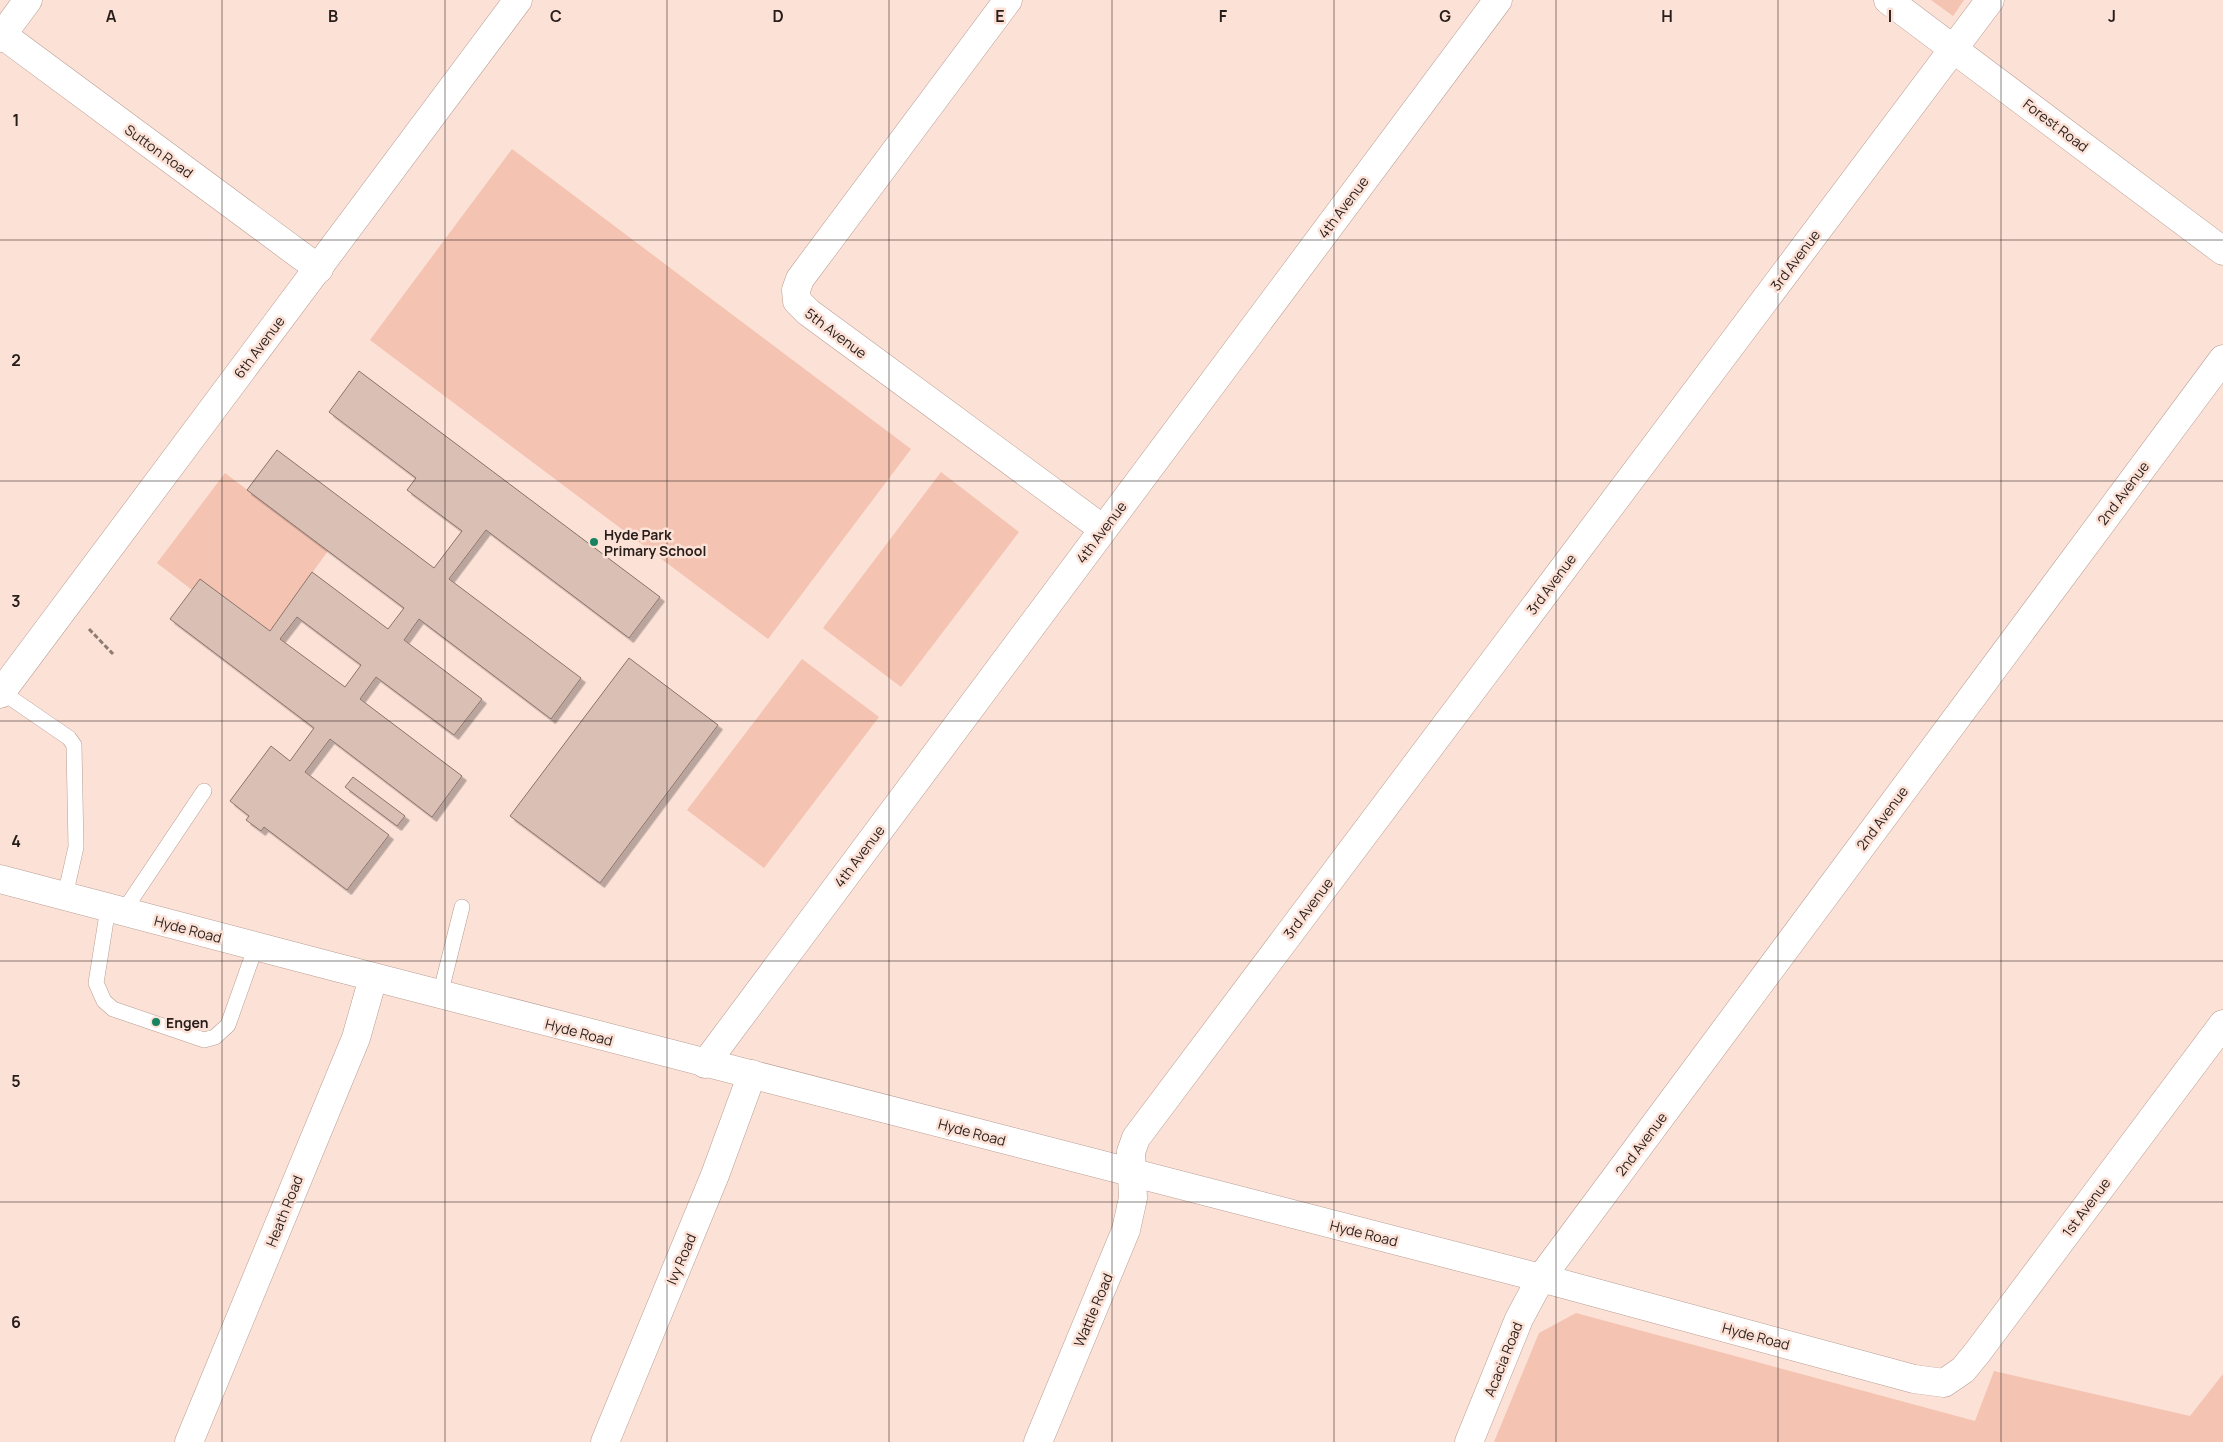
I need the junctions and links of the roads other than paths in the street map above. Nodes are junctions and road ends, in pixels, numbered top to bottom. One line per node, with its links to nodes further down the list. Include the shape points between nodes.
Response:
1 (28, 0): 7 (street)
2 (518, 0): 10 (street, 6th Avenue)
3 (1008, 0): 12 (street, 5th Avenue, via 800,279 797,301)
4 (1498, 0): 12 (street, 4th Avenue)
5 (1888, 0): 8 (street, Forest Road)
6 (1990, 0): 8 (street, 3rd Avenue)
7 (1, 35): 10 (street, Sutton Road)
8 (1953, 49): 9 (street, Forest Road); 25 (street, 3rd Avenue, via 1136,1138 1131,1152)
9 (2223, 251)
10 (319, 269): 13 (street, 6th Avenue)
11 (2223, 359): 26 (street, 2nd Avenue)
12 (1103, 530): 23 (street, 4th Avenue)
13 (1, 693): 16 (lane, via 74,745 76,847)
14 (204, 791): 18 (lane)
15 (0, 879): 16 (street, Hyde Road)
16 (65, 896): 18 (street, Hyde Road)
17 (462, 907): 21 (lane)
18 (116, 910): 19 (street, Hyde Road); 19 (lane, via 96,983 104,1001 113,1009 204,1040 215,1037 228,1025)
19 (256, 946): 20 (street, Hyde Road)
20 (373, 978): 21 (street, Hyde Road); 28 (street, Heath Road, via 356,1038)
21 (440, 995): 23 (street, Hyde Road)
22 (2223, 1024): 27 (street, 1st Avenue, via 1977,1353 1963,1370)
23 (705, 1064): 24 (street, Hyde Road)
24 (752, 1074): 25 (street, Hyde Road); 29 (street, Ivy Road, via 715,1175)
25 (1131, 1175): 26 (street, Hyde Road); 30 (street, Wattle Road, via 1132,1203 1126,1230)
26 (1541, 1278): 27 (street, Hyde Road, via 1914,1379); 31 (street, Acacia Road, via 1519,1319)
27 (1944, 1383)
28 (189, 1442)
29 (605, 1442)
30 (1038, 1442)
31 (1470, 1442)

